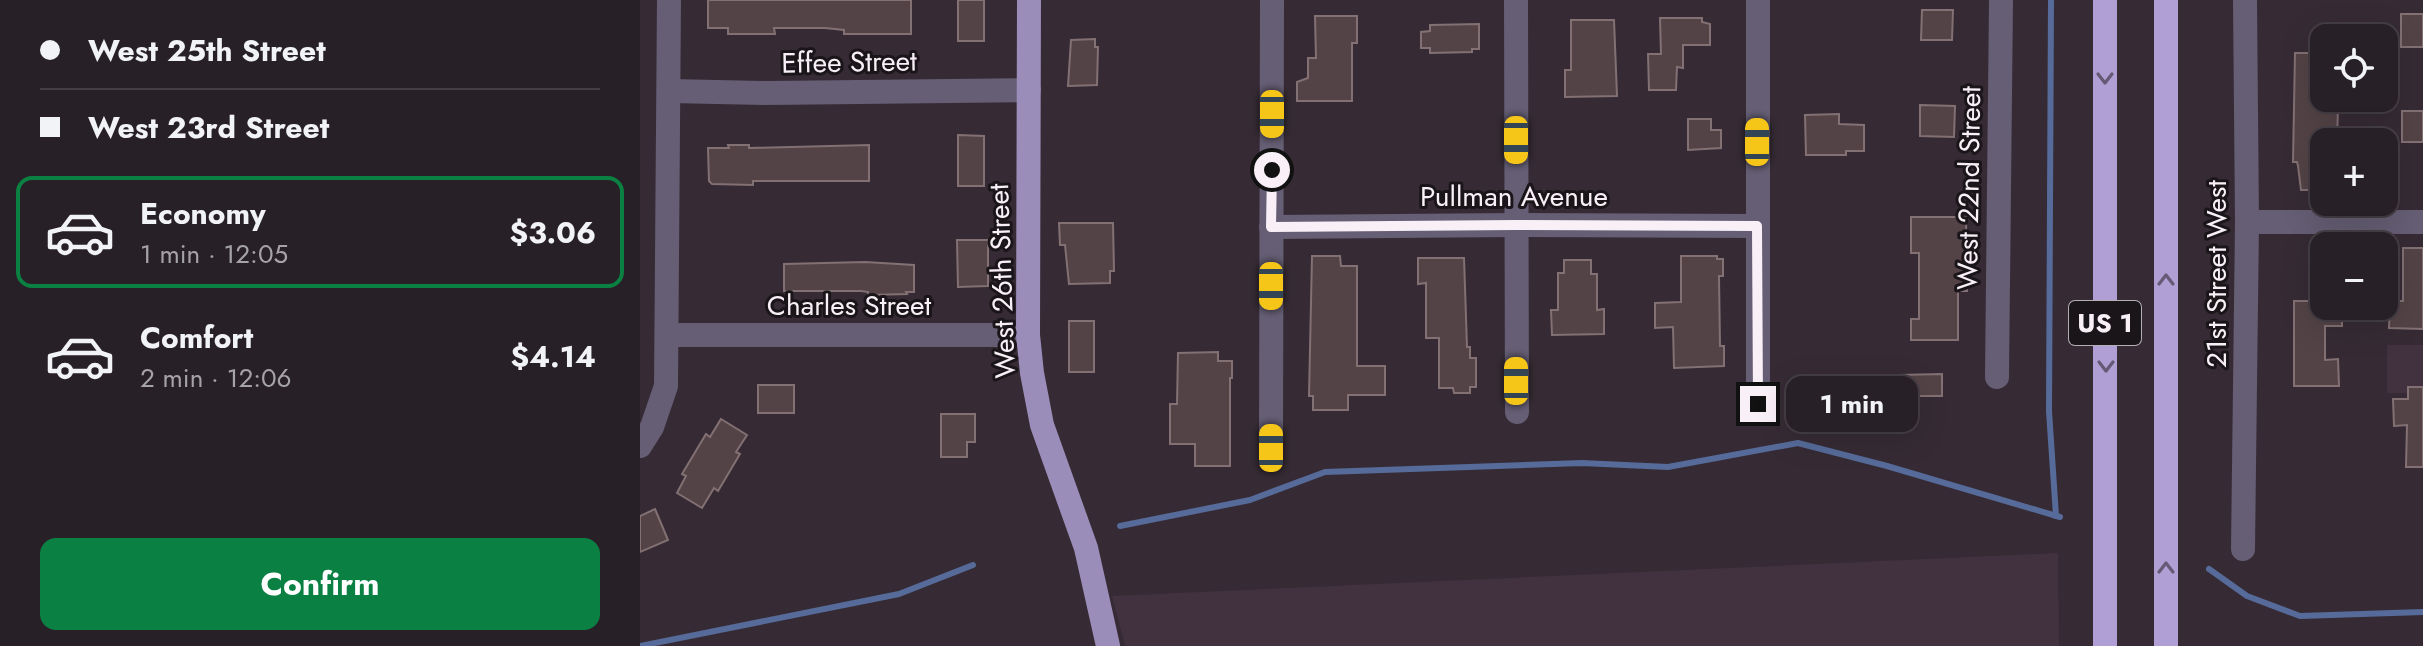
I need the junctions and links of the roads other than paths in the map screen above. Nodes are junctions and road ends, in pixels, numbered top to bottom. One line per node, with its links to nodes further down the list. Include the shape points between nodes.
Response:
1 (669, 0): 11 (street)
2 (1029, 0): 10 (main road, West 26th Street)
3 (1272, 0): 16 (street)
4 (1516, 0): 14 (street)
5 (1758, 0): 15 (street)
6 (2001, 0): 19 (street, West 22nd Street)
7 (2105, 0): 26 (highway, US 1, one-way to 26)
8 (2166, 0): 27 (highway, US 1, one-way to 8)
9 (2245, 0): 12 (street, 21st Street West)
10 (1029, 90): 11 (street, Effee Street); 18 (main road, West 26th Street)
11 (669, 91): 17 (street)
12 (2247, 222): 13 (street); 24 (street, 21st Street West)
13 (2423, 222)
14 (1516, 225): 15 (street, Pullman Avenue); 16 (street, Pullman Avenue); 21 (street)
15 (1757, 226): 20 (street)
16 (1271, 227): 23 (street)
17 (669, 335): 18 (street, Charles Street); 22 (street, via 666,386)
18 (1028, 335): 25 (main road, West 26th Street, via 1042,425 1086,548)
19 (1997, 377)
20 (1758, 404)
21 (1517, 412)
22 (640, 446)
23 (1271, 448)
24 (2243, 549)
25 (1108, 646)
26 (2105, 646)
27 (2166, 646)

